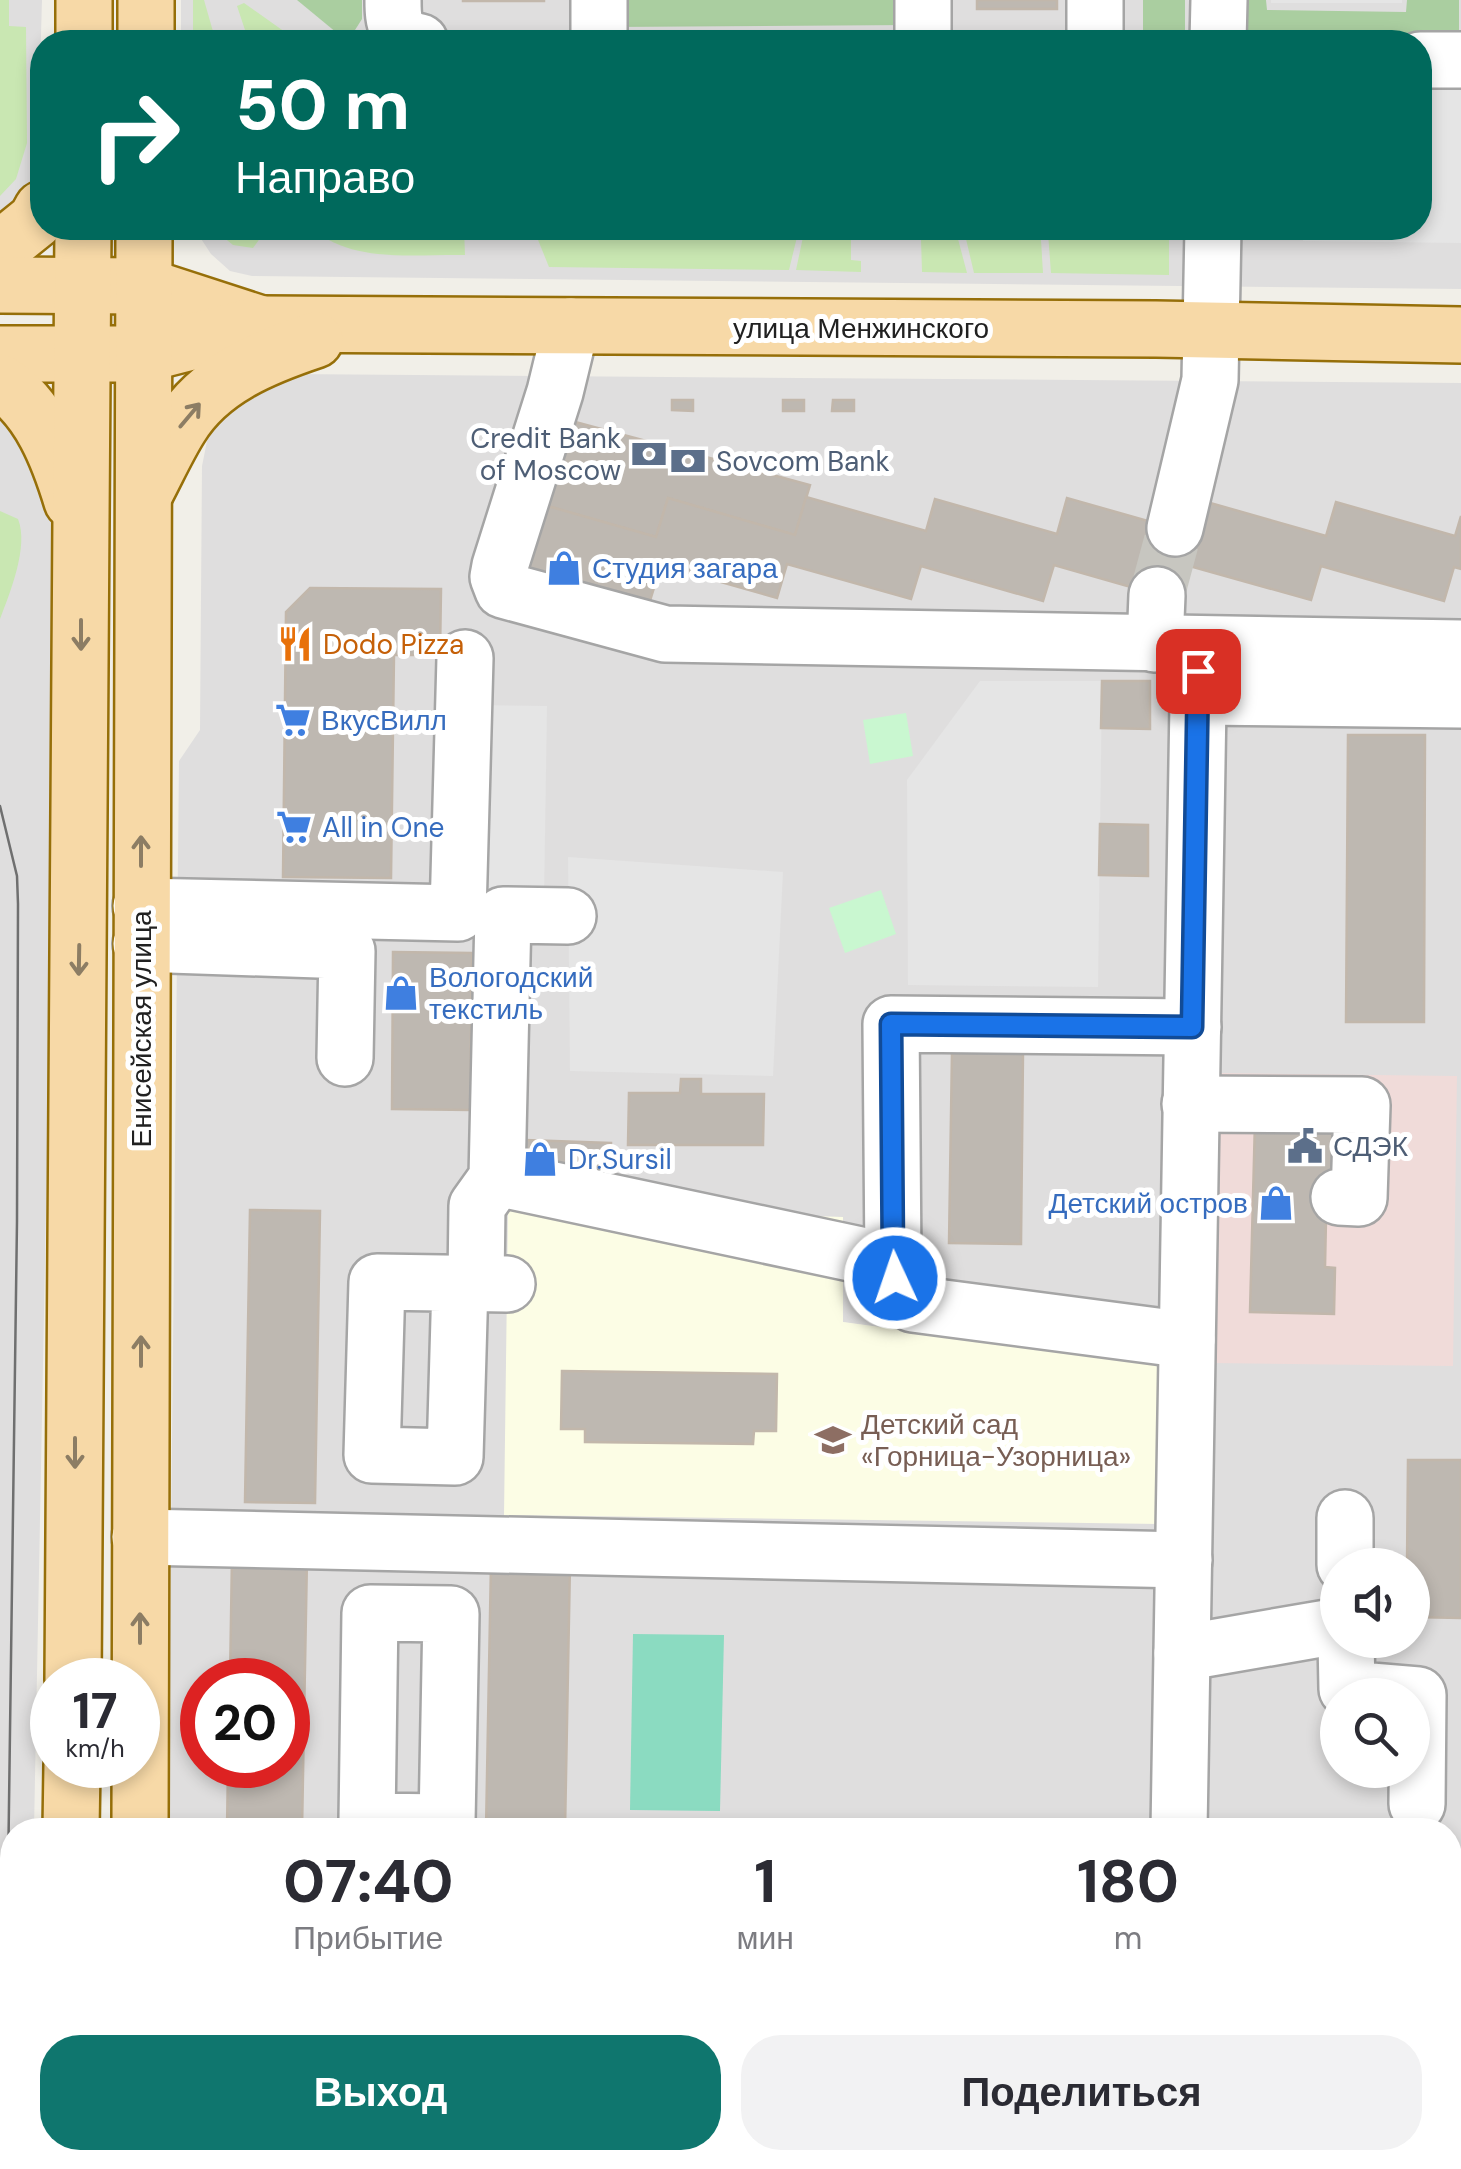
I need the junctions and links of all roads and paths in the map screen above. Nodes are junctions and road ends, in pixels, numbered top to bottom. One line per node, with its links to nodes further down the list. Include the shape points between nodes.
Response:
1 (84, 0): 8 (main road)
2 (146, 0): 9 (main road)
3 (393, 0): 10 (street)
4 (599, 0): 11 (street)
5 (923, 0): 12 (street)
6 (1095, 0): 13 (street)
7 (1219, 0): 14 (street)
8 (84, 30)
9 (146, 30)
10 (399, 30)
11 (599, 30)
12 (923, 30)
13 (1094, 30)
14 (1218, 30)
15 (1432, 60): 16 (street)
16 (1461, 60)
17 (30, 225): 21 (main road)
18 (83, 240): 23 (main road)
19 (144, 240): 24 (main road, Енисейская улица)
20 (1213, 240): 28 (street)
21 (0, 249)
22 (0, 285): 23 (main road, улица Менжинского)
23 (82, 286): 24 (main road, улица Менжинского); 31 (main road)
24 (144, 286): 25 (main road, улица Менжинского); 32 (main road, Енисейская улица)
25 (261, 324): 26 (main road, улица Менжинского); 32 (main road, улица Менжинского)
26 (370, 324): 27 (main road, улица Менжинского); 34 (main road, one-way to 26, via 181,424 214,388 279,352)
27 (570, 326): 28 (main road, улица Менжинского); 37 (street, via 500,566 504,590 665,634)
28 (1211, 330): 29 (main road, улица Менжинского); 35 (street, via 1210,380)
29 (1461, 335)
30 (0, 354): 31 (main road, улица Менжинского)
31 (82, 354): 32 (main road, улица Менжинского); 36 (main road)
32 (144, 354): 34 (main road, Енисейская улица)
33 (0, 382): 36 (main road, via 40,425 61,465)
34 (142, 499): 43 (main road, Енисейская улица, one-way to 34)
35 (1175, 528)
36 (82, 537): 59 (main road, one-way to 59)
37 (1177, 645): 38 (street); 40 (street); 44 (street)
38 (1461, 648)
39 (464, 658): 41 (street)
40 (1461, 700)
41 (481, 914): 42 (street); 43 (street); 47 (street)
42 (568, 916)
43 (141, 925): 45 (street, via 346,951); 53 (main road, Енисейская улица, one-way to 43)
44 (1192, 1027): 46 (street); 49 (street, via 1072,1006 891,1024)
45 (345, 1058)
46 (1190, 1104): 48 (street, via 1362,1105 1360,1198); 51 (street)
47 (497, 1178): 49 (street); 50 (street, via 477,1206)
48 (1339, 1196)
49 (893, 1262): 51 (street, via 902,1293 913,1304)
50 (481, 1284): 52 (street, via 455,1458); 52 (street, via 377,1282 372,1455)
51 (1186, 1340): 55 (street)
52 (412, 1456): 54 (street)
53 (140, 1537): 54 (street); 64 (main road, Енисейская улица, one-way to 53)
54 (410, 1543): 55 (street); 56 (street)
55 (1184, 1560): 58 (street)
56 (409, 1614): 65 (street, via 370,1613); 66 (street, via 451,1614)
57 (1320, 1629): 58 (street)
58 (1182, 1653): 67 (street)
59 (73, 1658)
60 (1346, 1658): 62 (street, via 1346,1689 1418,1695)
61 (72, 1788): 63 (main road)
62 (1417, 1804)
63 (71, 1818)
64 (140, 1818)
65 (367, 1818)
66 (448, 1818)
67 (1180, 1818)

